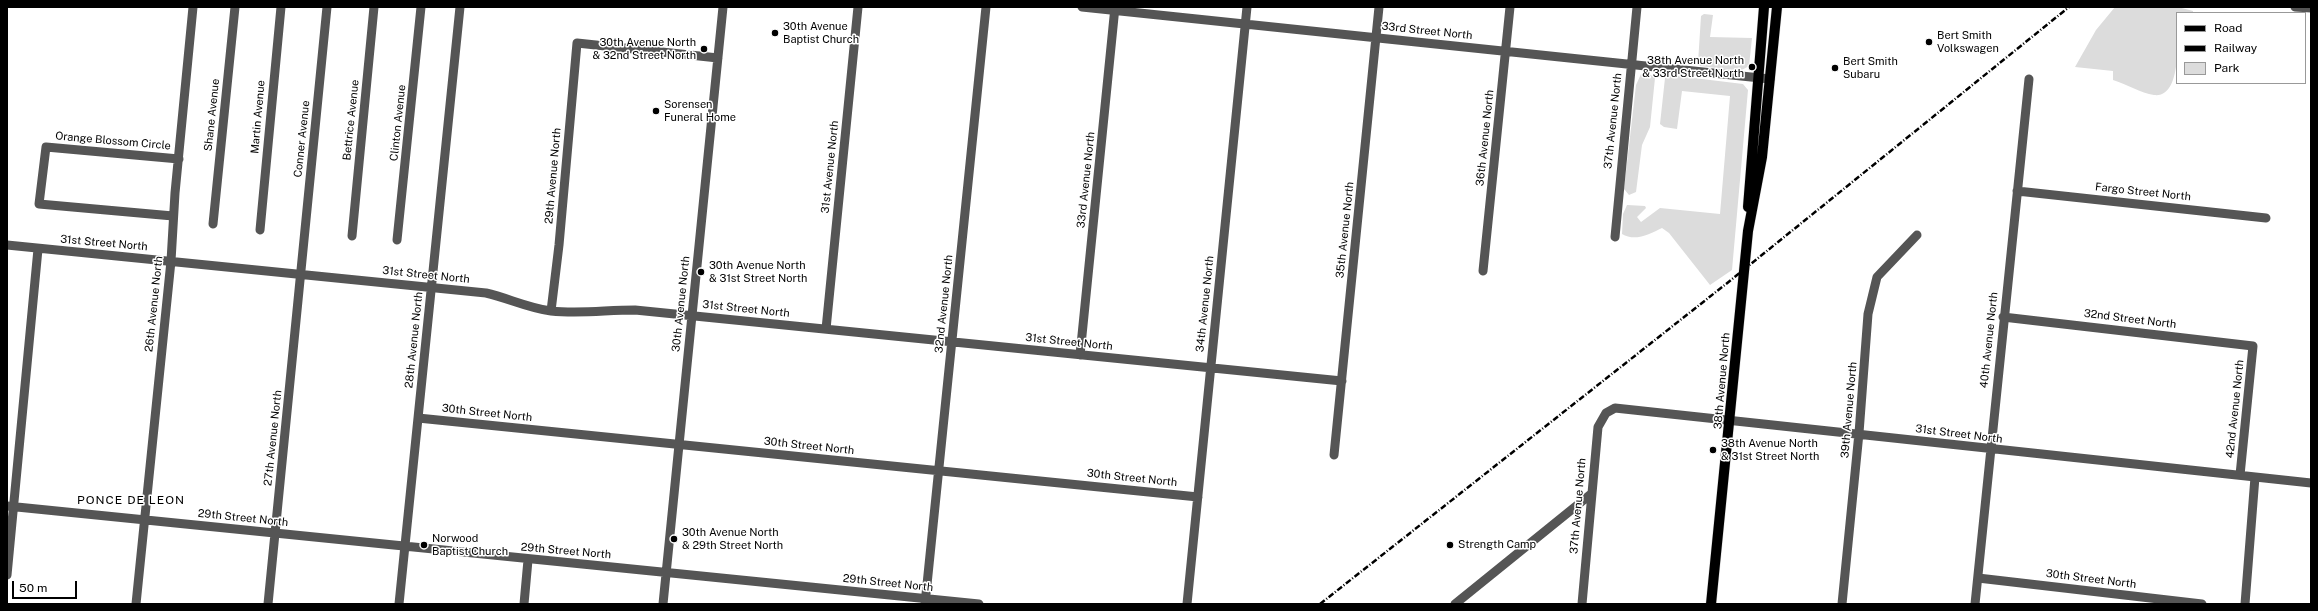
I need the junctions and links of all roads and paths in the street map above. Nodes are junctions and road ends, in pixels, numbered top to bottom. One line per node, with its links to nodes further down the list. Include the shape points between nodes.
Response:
1 (193, 7): 29 (street, 26th Avenue North)
2 (235, 7): 33 (street, Shane Avenue)
3 (281, 7): 34 (street, Martin Avenue)
4 (328, 7): 44 (street, Conner Avenue)
5 (374, 7): 37 (street, Bettrice Avenue)
6 (421, 7): 39 (street, Clinton Avenue)
7 (460, 7): 45 (street, 28th Avenue North)
8 (723, 7): 24 (street, 30th Avenue North)
9 (858, 7): 49 (street, 31st Avenue North)
10 (986, 7): 50 (street, 32nd Avenue North)
11 (1082, 7): 20 (street, 33rd Street North)
12 (1247, 7): 21 (street, 34th Avenue North)
13 (1379, 7): 22 (street, 35th Avenue North)
14 (1510, 7): 23 (street, 36th Avenue North)
15 (1638, 7): 25 (street, 37th Avenue North)
16 (1764, 7): 26 (main road, 38th Avenue North)
17 (1777, 7): 27 (main road, 38th Avenue North)
18 (2295, 7): 19 (street)
19 (2311, 8)
20 (1115, 9): 21 (street, 33rd Street North); 52 (street, 33rd Avenue North)
21 (1246, 24): 22 (street, 33rd Street North); 53 (street, 34th Avenue North)
22 (1376, 38): 23 (street, 33rd Street North); 54 (street, 35th Avenue North)
23 (1505, 52): 25 (street, 33rd Street North); 43 (street, 36th Avenue North)
24 (718, 58): 46 (street, 29th Avenue North, via 577,43); 47 (street, 30th Avenue North)
25 (1631, 65): 26 (street, 33rd Street North); 38 (street, 37th Avenue North)
26 (1757, 78): 27 (street, 33rd Street North); 35 (main road, 38th Avenue North, via 1747,198)
27 (1770, 79): 35 (main road, 38th Avenue North, via 1762,157)
28 (2029, 79): 30 (street, 40th Avenue North)
29 (179, 159): 31 (street, 26th Avenue North); 31 (street, Orange Blossom Circle, via 46,146 39,204)
30 (2017, 191): 32 (street, Fargo Street North); 48 (street, 40th Avenue North)
31 (174, 216): 42 (street, 26th Avenue North)
32 (2266, 218)
33 (213, 224)
34 (260, 230)
35 (1748, 231): 57 (main road, 38th Avenue North)
36 (1917, 235): 58 (street, 39th Avenue North, via 1877,277 1868,314)
37 (352, 236)
38 (1615, 238)
39 (397, 240)
40 (7, 245): 41 (street, 31st Street North)
41 (38, 249): 42 (street, 31st Street North); 68 (street)
42 (171, 261): 44 (street, 31st Street North); 69 (street, 26th Avenue North)
43 (1483, 271)
44 (301, 274): 45 (street, 31st Street North); 70 (street, 27th Avenue North)
45 (431, 288): 46 (street, 31st Street North, via 486,293 528,307); 56 (street, 28th Avenue North)
46 (551, 311): 47 (street, 31st Street North, via 586,314 635,310)
47 (692, 316): 49 (street, 31st Street North); 59 (street, 30th Avenue North)
48 (2003, 317): 51 (street, 32nd Street North); 60 (street, 40th Avenue North)
49 (826, 329): 50 (street, 31st Street North)
50 (952, 341): 52 (street, 31st Street North); 62 (street, 32nd Avenue North)
51 (2254, 346): 63 (street, 42nd Avenue North)
52 (1080, 355): 53 (street, 31st Street North)
53 (1211, 367): 54 (street, 31st Street North); 67 (street, 34th Avenue North)
54 (1342, 381): 61 (street, 35th Avenue North)
55 (1606, 414): 57 (street, 31st Street North, via 1615,408 1625,408); 66 (street, 37th Avenue North, via 1598,427)
56 (418, 418): 59 (street, 30th Street North); 71 (street, 28th Avenue North)
57 (1730, 421): 58 (street, 31st Street North); 86 (main road, 38th Avenue North)
58 (1859, 433): 60 (street, 31st Street North); 87 (street, 39th Avenue North)
59 (679, 445): 62 (street, 30th Street North); 73 (street, 30th Avenue North)
60 (1991, 450): 63 (street, 31st Street North); 75 (street, 40th Avenue North)
61 (1334, 455)
62 (939, 470): 67 (street, 30th Street North); 76 (street, 32nd Avenue North)
63 (2240, 475): 64 (street, 31st Street North)
64 (2255, 477): 65 (street, 31st Street North); 90 (street)
65 (2311, 483)
66 (1591, 494): 84 (street); 85 (street, 37th Avenue North)
67 (1198, 496): 83 (street, 34th Avenue North)
68 (10, 507): 69 (street, 29th Street North); 74 (street)
69 (145, 521): 70 (street, 29th Street North); 77 (street, 26th Avenue North)
70 (276, 533): 71 (street, 29th Street North); 78 (street, 27th Avenue North)
71 (405, 547): 72 (street, 29th Street North); 79 (street, 28th Avenue North)
72 (528, 560): 73 (street, 29th Street North); 80 (street)
73 (667, 573): 76 (street, 29th Street North); 81 (street, 30th Avenue North)
74 (7, 575)
75 (1978, 578): 88 (street, 40th Avenue North); 89 (street, 30th Street North)
76 (926, 601): 82 (street, 29th Street North)
77 (136, 604)
78 (268, 604)
79 (399, 604)
80 (524, 604)
81 (664, 604)
82 (979, 604)
83 (1187, 604)
84 (1455, 604)
85 (1582, 604)
86 (1711, 604)
87 (1842, 604)
88 (1975, 604)
89 (2202, 604)
90 (2245, 604)

